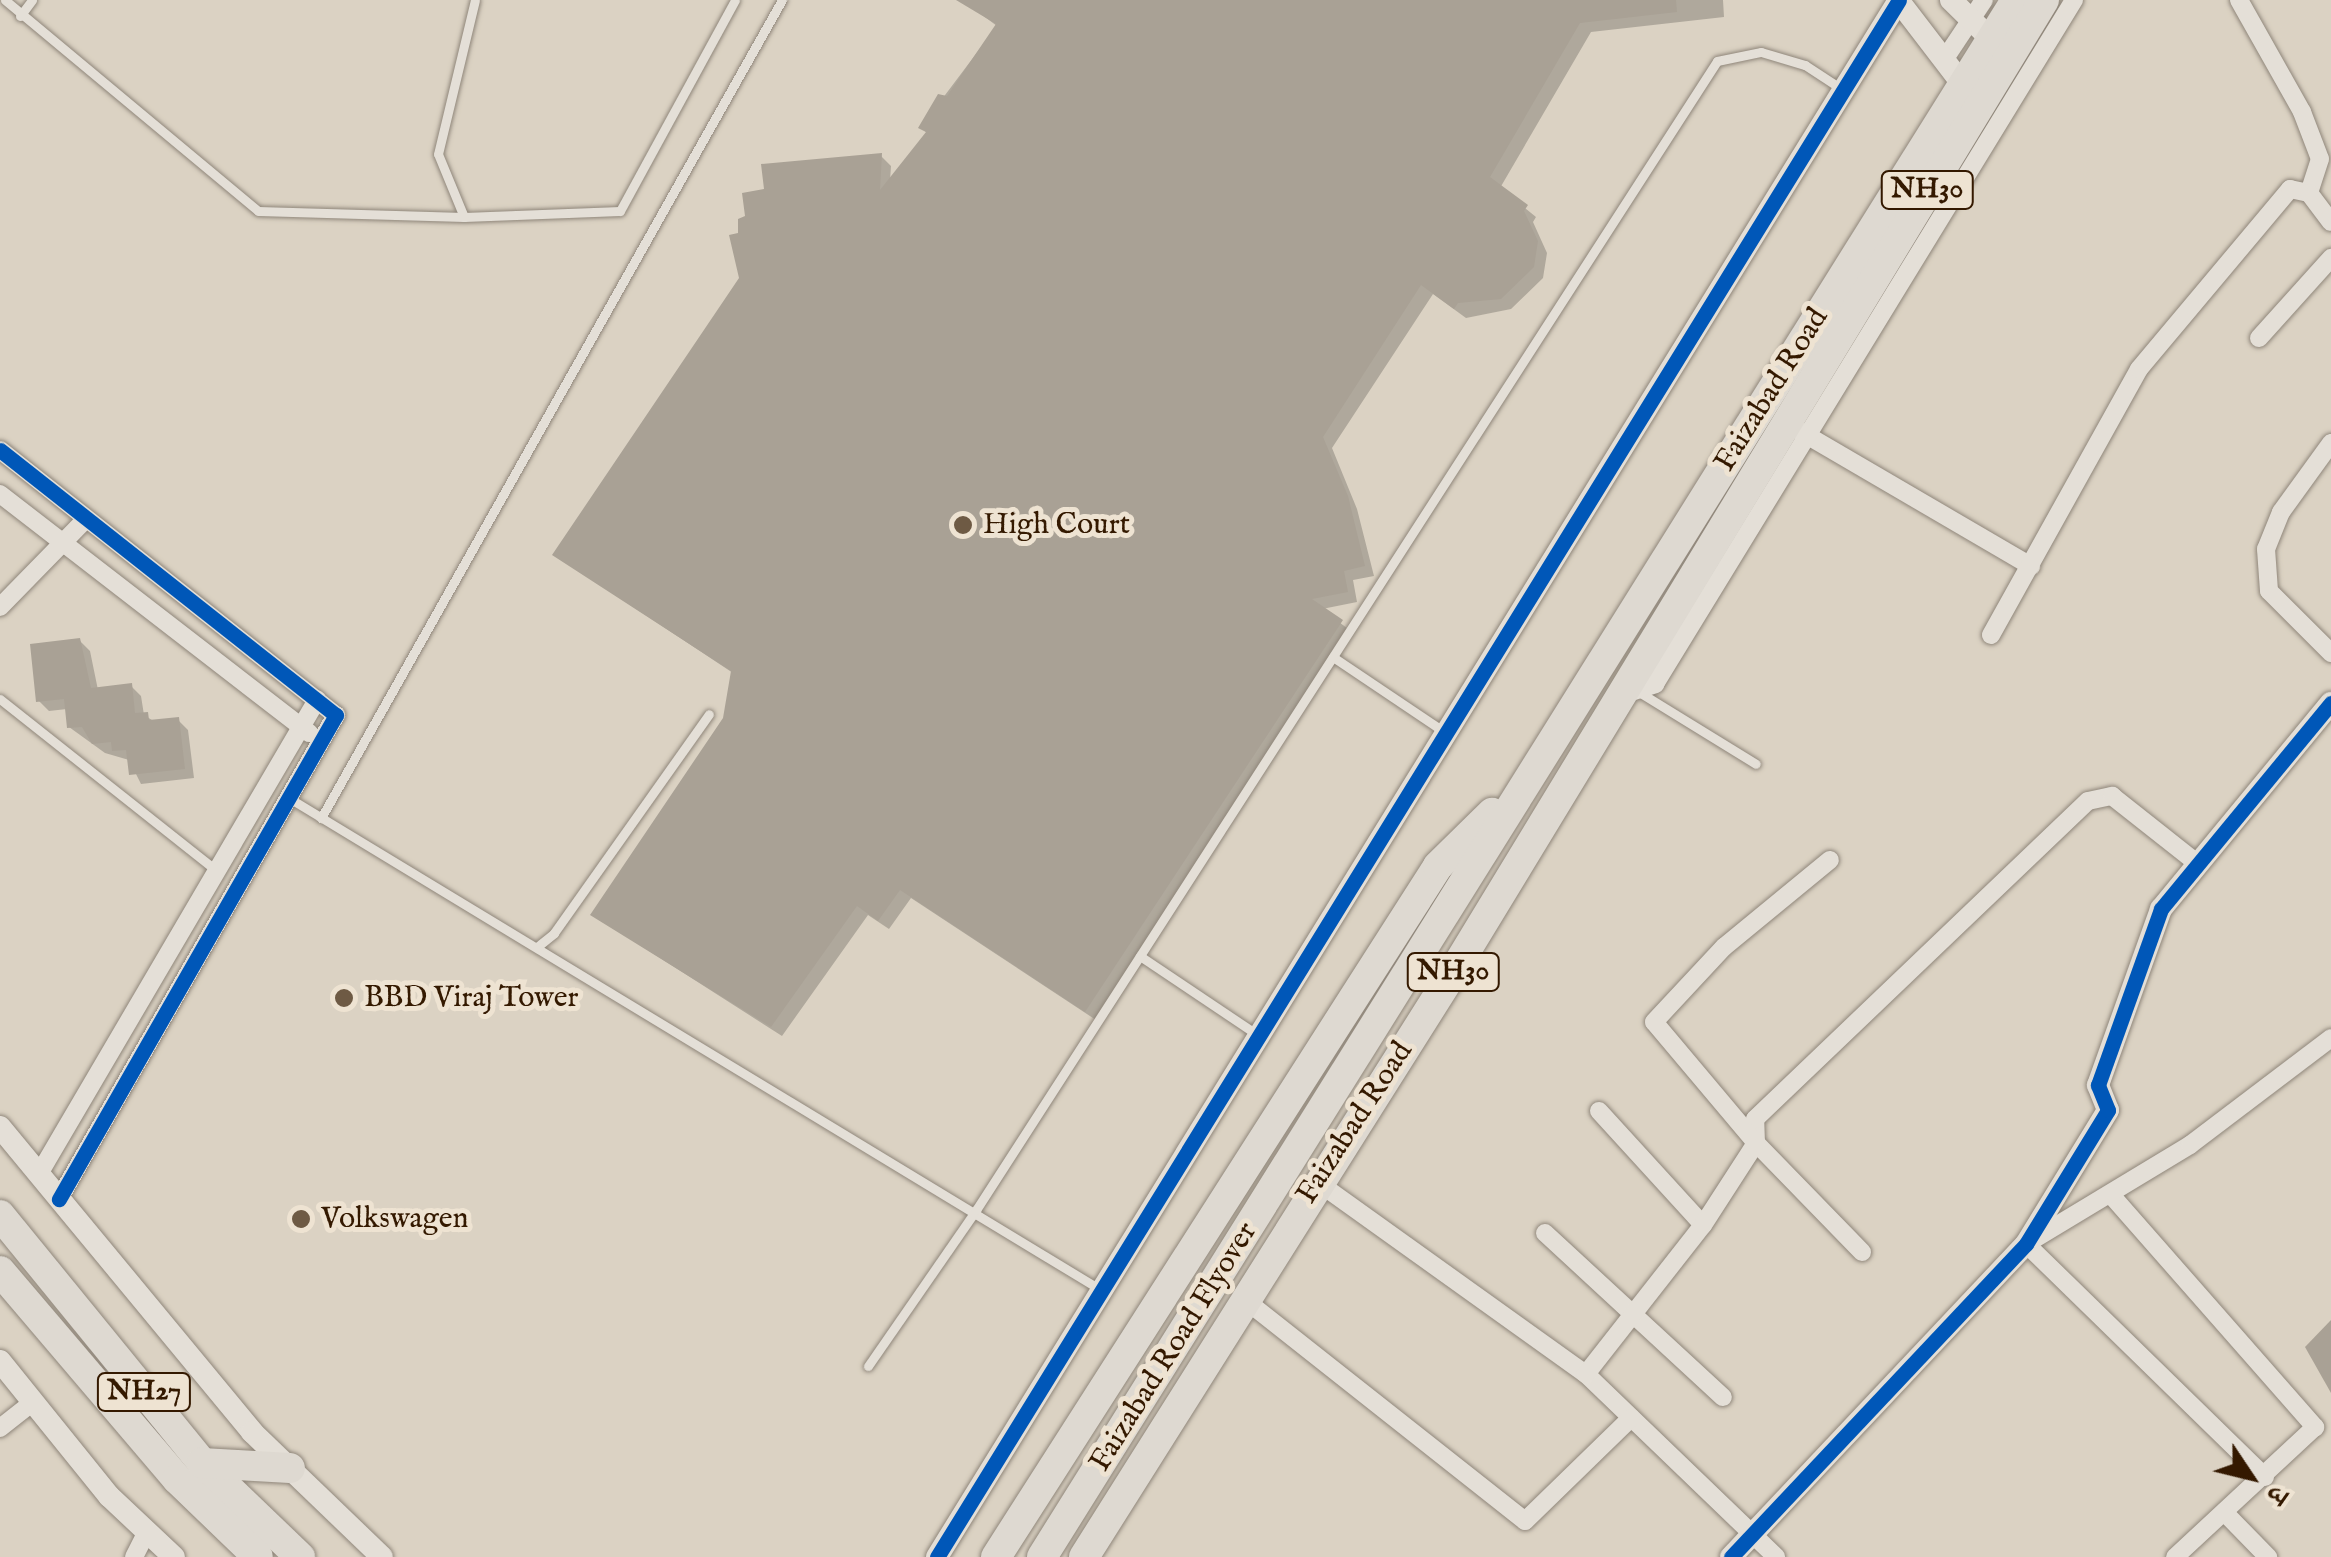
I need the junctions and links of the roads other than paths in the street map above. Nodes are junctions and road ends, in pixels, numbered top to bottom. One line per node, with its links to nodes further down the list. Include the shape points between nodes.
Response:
1 (5, 0): 12 (lane)
2 (32, 0): 12 (lane)
3 (475, 0): 20 (lane, via 438,154)
4 (735, 0): 20 (lane, via 620,210)
5 (782, 0): 46 (lane)
6 (1899, 0): 14 (street); 16 (street)
7 (1951, 0): 13 (street)
8 (2016, 0): 13 (highway, Faizabad Road / NH30)
9 (2044, 0): 24 (highway, Faizabad Road / NH30, via 1810,380)
10 (2074, 0): 24 (street)
11 (2239, 0): 17 (street)
12 (20, 16): 20 (lane, via 258,211)
13 (1983, 20): 14 (street); 15 (highway, Faizabad Road / NH30)
14 (1944, 60): 15 (street)
15 (1964, 86): 44 (highway, Faizabad Road / NH30)
16 (1840, 88): 34 (lane, via 1805,65 1761,52 1717,61); 41 (street)
17 (2310, 131): 18 (street); 19 (street, via 2320,159)
18 (2331, 138)
19 (2309, 193): 21 (street); 30 (street, via 2290,189 2139,369)
20 (464, 217)
21 (2331, 222)
22 (2331, 258): 23 (street)
23 (2260, 338)
24 (1797, 429): 30 (street); 35 (highway, Faizabad Road / NH30)
25 (2331, 443): 33 (street, via 2281,512 2266,549 2268,591)
26 (0, 450): 28 (street)
27 (0, 494): 29 (street)
28 (85, 520): 29 (street); 37 (street)
29 (65, 544): 31 (street); 40 (street)
30 (2031, 566): 32 (street)
31 (0, 607)
32 (1991, 635)
33 (2331, 653)
34 (1333, 657): 41 (lane); 51 (lane)
35 (1626, 694): 43 (lane); 58 (highway, Faizabad Road / NH30)
36 (0, 699): 49 (lane)
37 (317, 700): 40 (street); 42 (street, via 336,715)
38 (2328, 710): 48 (street)
39 (708, 714): 50 (lane)
40 (301, 727): 42 (street); 49 (street)
41 (1443, 731): 52 (street)
42 (321, 742): 45 (street)
43 (1756, 764)
44 (1527, 780): 90 (highway, NH30, via 1438,866); 91 (highway, Faizabad Road Flyover)
45 (285, 796): 46 (lane); 60 (street)
46 (321, 818): 50 (lane)
47 (1830, 860): 56 (street, via 1724,947 1654,1022)
48 (2198, 864): 56 (street, via 2112,796 2088,801 1755,1119); 65 (street, via 2161,909 2098,1085 2108,1110)
49 (216, 871): 57 (street)
50 (537, 947): 61 (lane)
51 (1140, 956): 52 (lane); 61 (lane)
52 (1256, 1034): 68 (street)
53 (2331, 1038): 59 (street)
54 (1599, 1110): 63 (street)
55 (0, 1127): 57 (street)
56 (1756, 1143): 63 (street); 66 (street)
57 (39, 1174): 60 (street)
58 (1316, 1181): 69 (highway, Faizabad Road / NH30); 73 (street)
59 (2112, 1196): 65 (street); 80 (street, via 2315,1427)
60 (59, 1199): 79 (street, via 252,1432)
61 (976, 1210): 68 (lane); 72 (lane)
62 (0, 1215): 78 (highway, NH27)
63 (1703, 1226): 70 (street)
64 (1545, 1232): 70 (street)
65 (2026, 1244): 80 (street); 83 (street)
66 (1862, 1252)
67 (0, 1271): 86 (highway, NH27, via 177,1479)
68 (1104, 1292): 89 (street)
69 (1244, 1299): 76 (street, via 1525,1521); 92 (highway, Faizabad Road / NH30)
70 (1632, 1312): 73 (street); 74 (street)
71 (0, 1361): 75 (street)
72 (868, 1366)
73 (1586, 1374): 76 (street)
74 (1723, 1397)
75 (33, 1402): 77 (street); 82 (street, via 108,1496)
76 (1632, 1418): 83 (street)
77 (0, 1428)
78 (202, 1463): 79 (highway); 87 (highway, NH27)
79 (290, 1468): 88 (street)
80 (2266, 1478): 81 (street)
81 (2224, 1513): 95 (street); 96 (street)
82 (147, 1532): 84 (street); 85 (street)
83 (1755, 1537): 93 (street); 94 (street)
84 (134, 1557)
85 (174, 1557)
86 (258, 1557)
87 (300, 1557)
88 (382, 1557)
89 (937, 1557)
90 (996, 1557)
91 (1042, 1557)
92 (1084, 1557)
93 (1731, 1557)
94 (1776, 1557)
95 (2176, 1557)
96 (2268, 1557)

